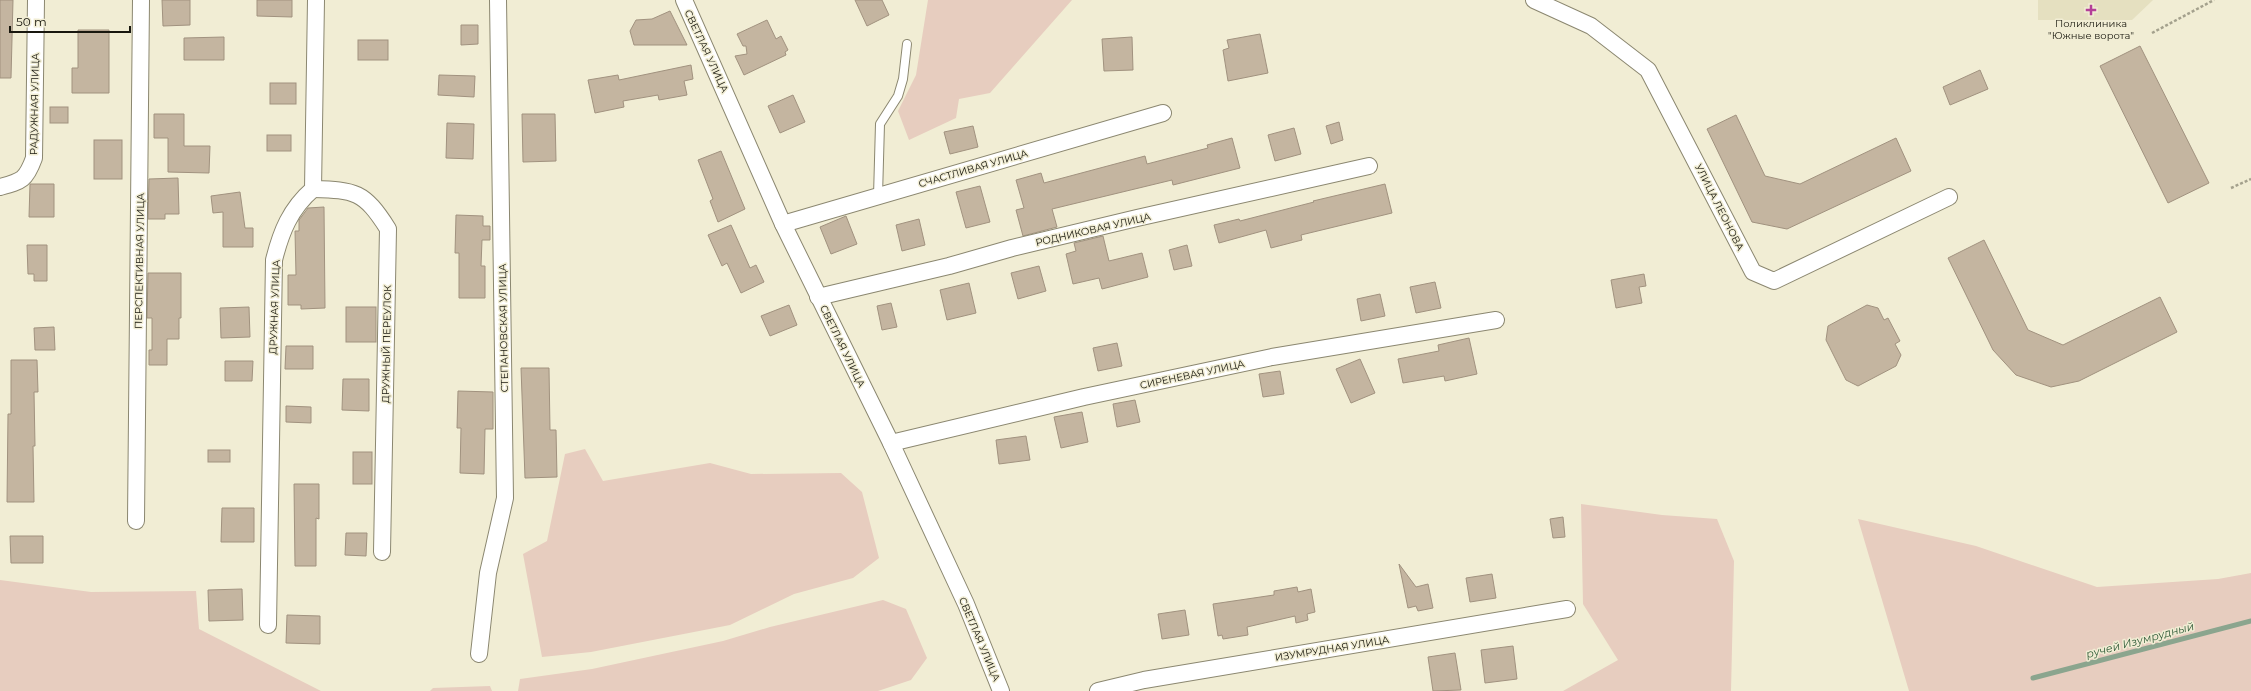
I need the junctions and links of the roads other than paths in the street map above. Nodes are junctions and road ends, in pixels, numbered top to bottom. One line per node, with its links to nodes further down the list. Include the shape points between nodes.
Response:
1 (36, 0): 10 (street, РАДУЖНАЯ УЛИЦА, via 34,158 30,171 22,181)
2 (141, 0): 18 (street, ПЕРСПЕКТИВНАЯ УЛИЦА)
3 (316, 0): 11 (street)
4 (498, 0): 22 (street, СТЕПАНОВСКАЯ УЛИЦА, via 506,498 488,573)
5 (684, 0): 14 (street, СВЕТЛАЯ УЛИЦА)
6 (1534, 0): 13 (street, УЛИЦА ЛЕОНОВА, via 1591,26 1648,70 1753,272 1774,281)
7 (907, 44): 12 (lane, via 903,79 898,96 880,124)
8 (1163, 113): 12 (street, СЧАСТЛИВАЯ УЛИЦА)
9 (1369, 166): 15 (street, РОДНИКОВАЯ УЛИЦА, via 1012,248 949,266)
10 (0, 187)
11 (313, 189): 19 (street, ДРУЖНЫЙ ПЕРЕУЛОК, via 345,190 361,197 374,207 388,229); 21 (street, ДРУЖНАЯ УЛИЦА, via 301,199 290,214 280,235 274,260)
12 (878, 196): 14 (street, СЧАСТЛИВАЯ УЛИЦА)
13 (1949, 197)
14 (783, 224): 15 (street, СВЕТЛАЯ УЛИЦА)
15 (818, 297): 17 (street, СВЕТЛАЯ УЛИЦА)
16 (1496, 320): 17 (street, СИРЕНЕВАЯ УЛИЦА, via 1272,356)
17 (891, 443): 23 (street, СВЕТЛАЯ УЛИЦА, via 966,604)
18 (136, 521)
19 (382, 552)
20 (1566, 609): 24 (street, ИЗУМРУДНАЯ УЛИЦА, via 1144,680)
21 (268, 625)
22 (479, 654)
23 (1001, 691)
24 (1098, 691)

